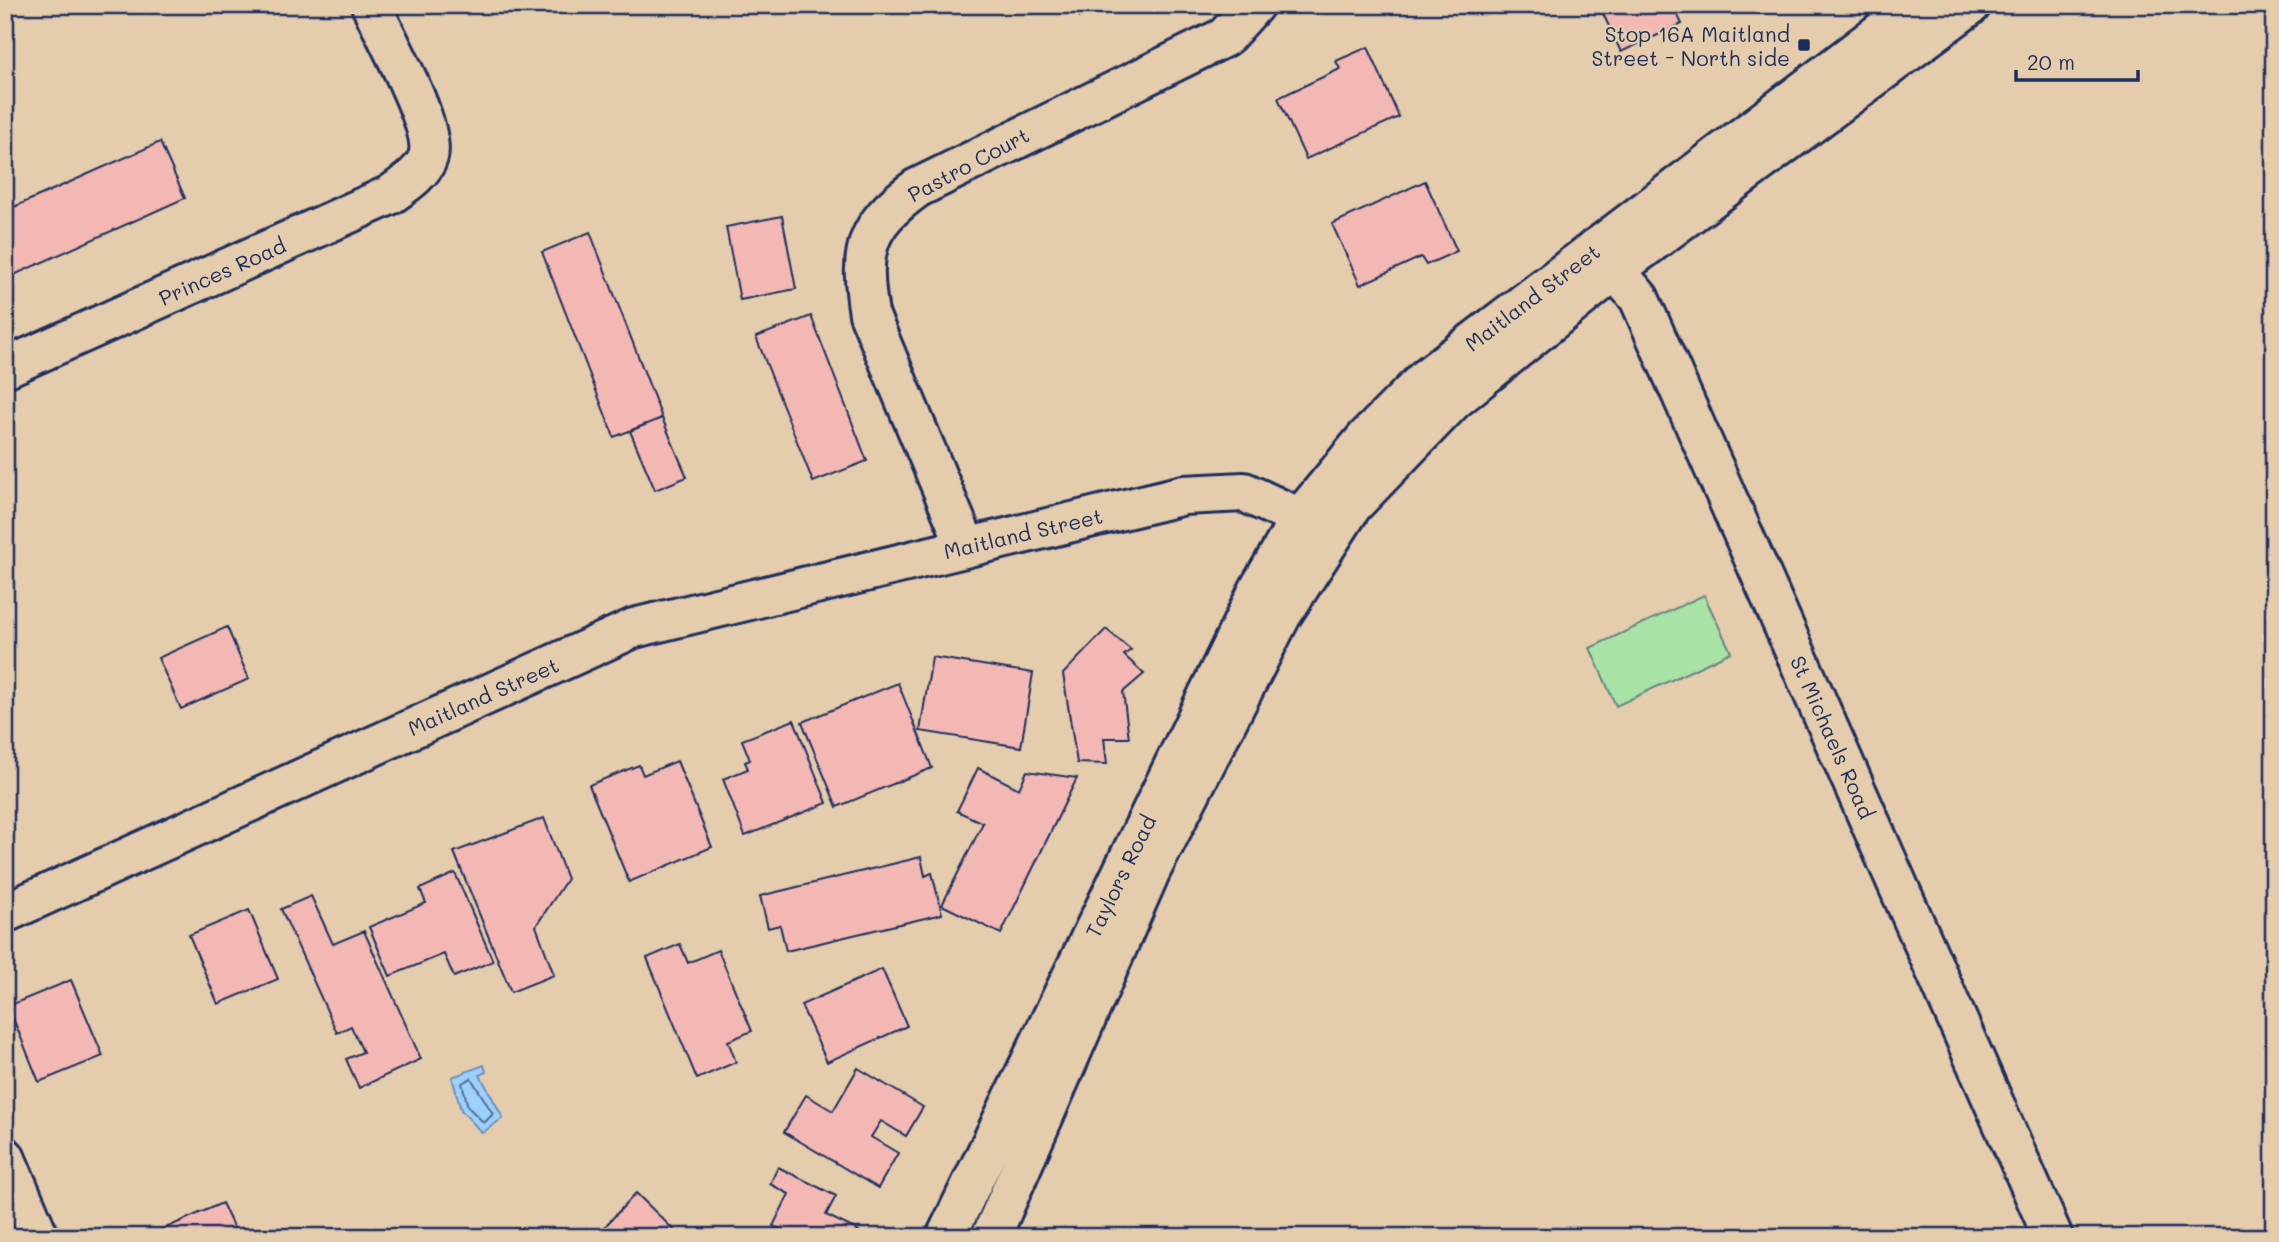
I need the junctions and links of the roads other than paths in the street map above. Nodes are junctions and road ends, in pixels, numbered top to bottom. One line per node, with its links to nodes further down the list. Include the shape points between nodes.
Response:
1 (371, 5): 6 (street, Princes Road, via 429,132 428,159 413,178 390,195)
2 (1254, 5): 8 (street, Pastro Court, via 1225,37 917,188 887,210 868,242 863,278 869,314)
3 (1916, 5): 5 (street, Maitland Street)
4 (1971, 5): 5 (street, Maitland Street)
5 (1605, 259): 7 (street, Maitland Street, via 1427,377 1366,438); 9 (street, Maitland Street, via 1453,401 1352,506); 15 (street, St Michaels Road, via 1639,298)
6 (5, 368)
7 (1300, 518): 8 (street, Maitland Street, via 1244,492 1184,495); 13 (street, Taylors Road, via 1259,589)
8 (966, 546): 10 (street, Maitland Street, via 634,628)
9 (1281, 616): 14 (street, Taylors Road, via 1151,870)
10 (5, 913)
11 (5, 1157): 12 (street)
12 (39, 1237)
13 (946, 1237)
14 (991, 1237)
15 (2053, 1237)

